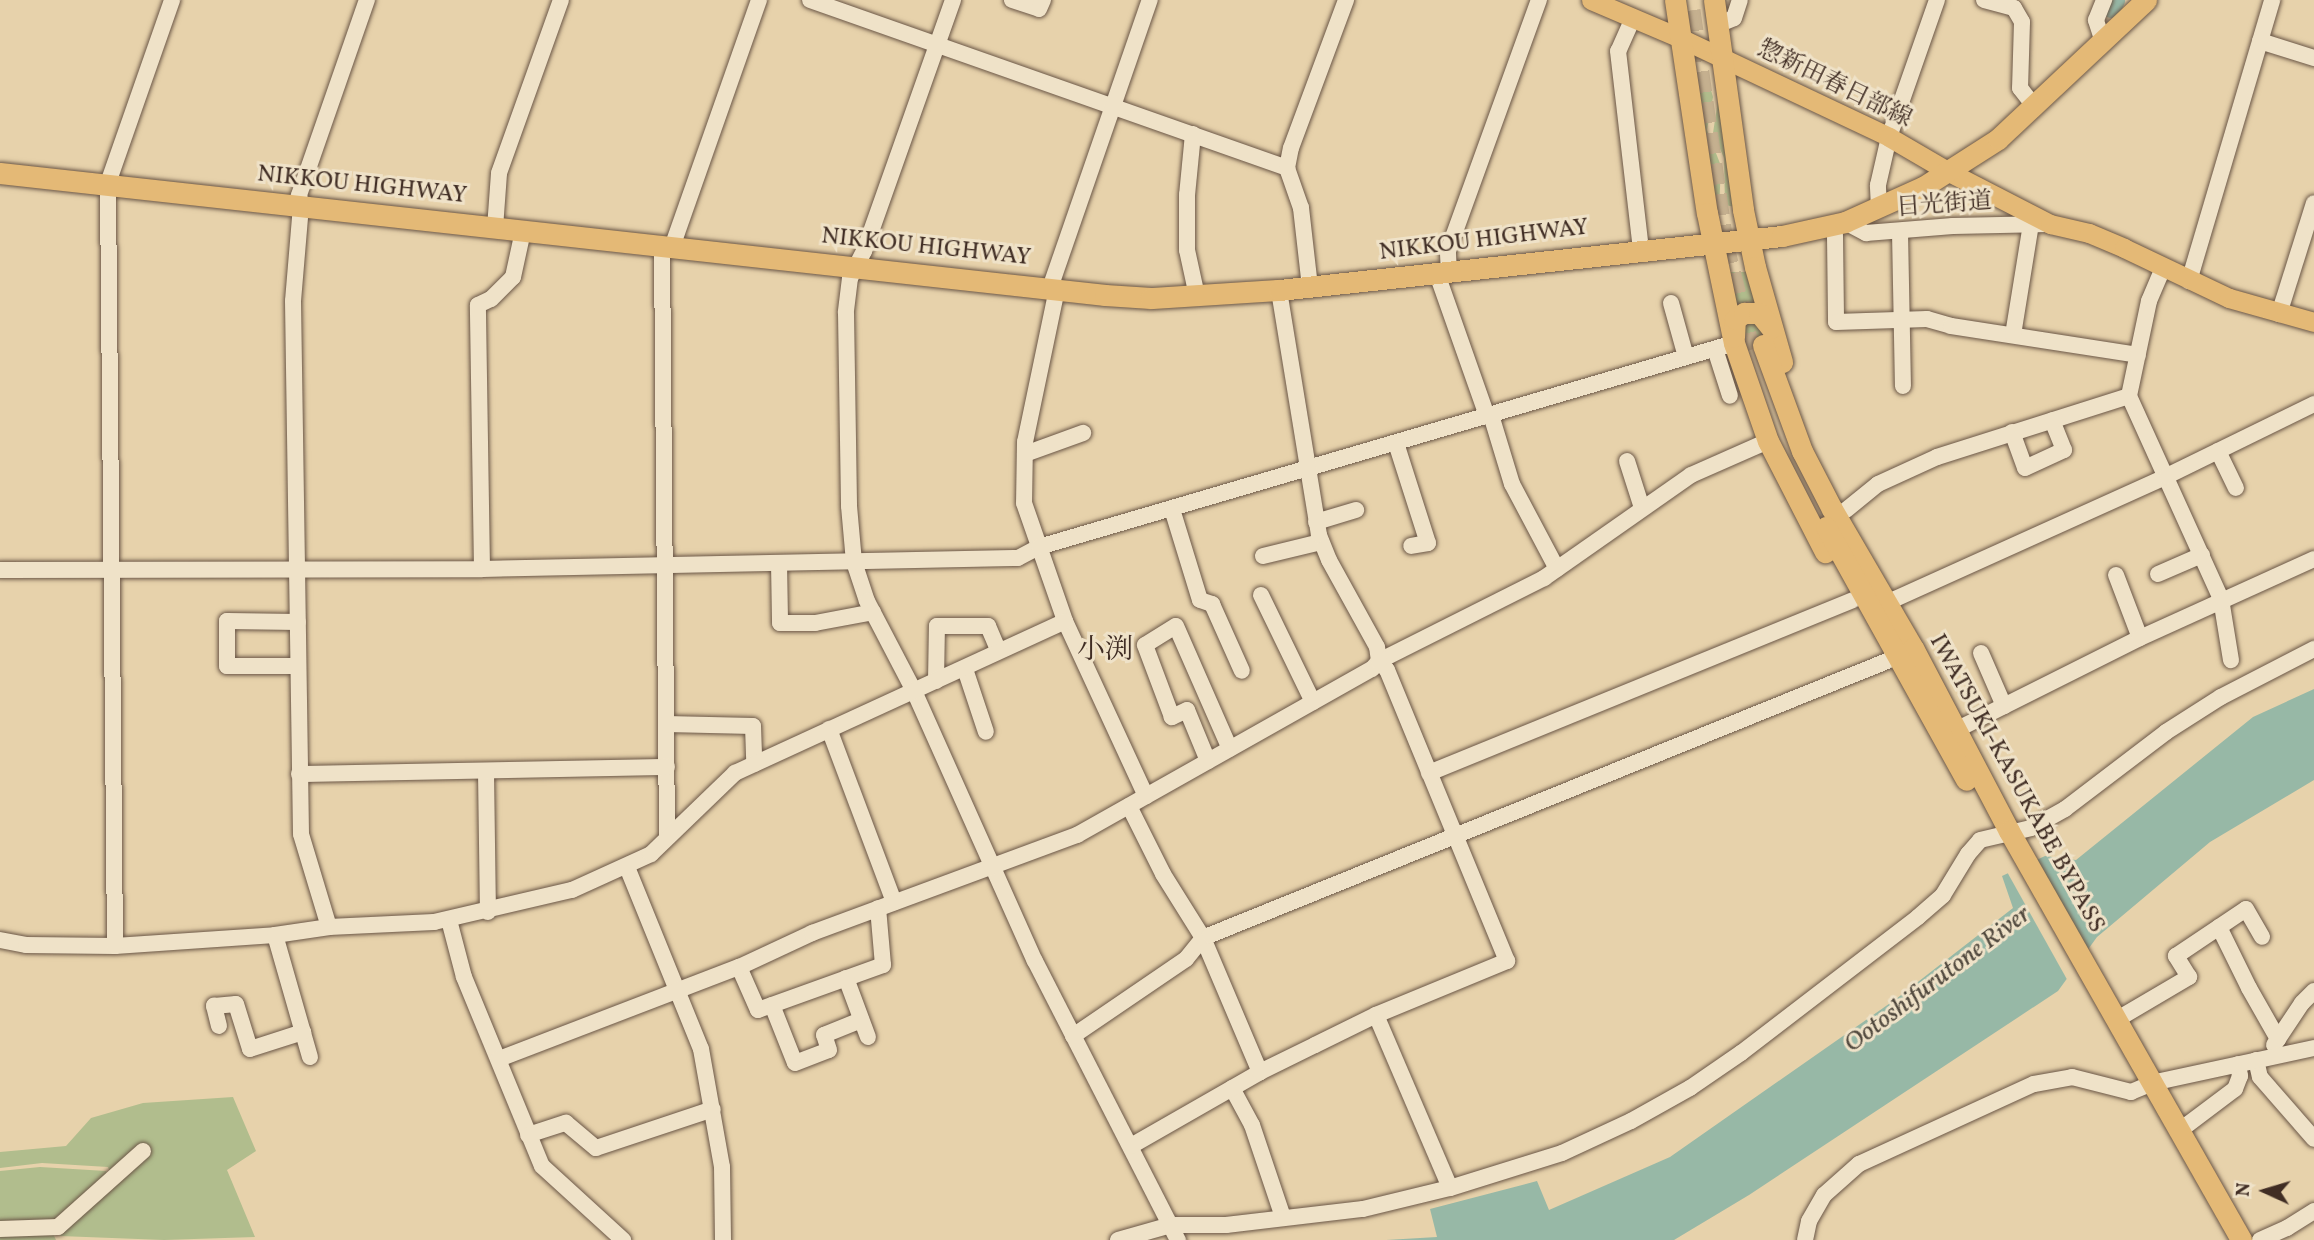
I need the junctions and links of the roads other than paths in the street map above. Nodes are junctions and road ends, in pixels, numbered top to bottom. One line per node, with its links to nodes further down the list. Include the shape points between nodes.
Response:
1 (172, 0): 34 (street)
2 (368, 0): 36 (street, via 299,195)
3 (561, 0): 40 (street, via 499,173)
4 (759, 0): 45 (street)
5 (810, 0): 24 (street)
6 (953, 0): 24 (street)
7 (1012, 0): 8 (street, via 1039,9)
8 (1043, 0)
9 (1150, 0): 27 (street)
10 (1346, 0): 31 (street)
11 (1539, 0): 49 (street)
12 (1591, 0): 20 (main road, 惣新田春日部線)
13 (1740, 0): 19 (street, via 1734,18)
14 (1937, 0): 30 (street)
15 (1984, 0): 28 (street, via 2014,8 2022,22 2020,88)
16 (2104, 0): 23 (street, via 2096,20)
17 (2146, 0): 23 (highway, NIKKOU HIGHWAY)
18 (2272, 0): 22 (street)
19 (1699, 6): 21 (highway); 25 (highway)
20 (1633, 18): 21 (main road, 惣新田春日部線); 46 (street, via 1618,51)
21 (1680, 38): 25 (main road, 惣新田春日部線); 44 (highway)
22 (2260, 41): 26 (street); 50 (street)
23 (2103, 42): 28 (highway, NIKKOU HIGHWAY)
24 (936, 45): 27 (street); 47 (street)
25 (1720, 57): 30 (main road, 惣新田春日部線); 43 (highway)
26 (2314, 58)
27 (1112, 106): 29 (street); 52 (street)
28 (2035, 107): 32 (highway, NIKKOU HIGHWAY)
29 (1193, 134): 31 (street); 54 (street, via 1186,195 1187,250)
30 (1889, 137): 32 (main road, 惣新田春日部線); 37 (street, via 1878,185)
31 (1287, 167): 51 (street, via 1301,208)
32 (1949, 172): 37 (highway, NIKKOU HIGHWAY); 39 (main road, 惣新田春日部線)
33 (0, 173): 34 (highway, NIKKOU HIGHWAY)
34 (108, 183): 36 (highway, NIKKOU HIGHWAY); 93 (street)
35 (2314, 203): 56 (street)
36 (301, 205): 40 (highway, NIKKOU HIGHWAY); 97 (street, via 293,301)
37 (1879, 207): 38 (highway, NIKKOU HIGHWAY)
38 (1839, 223): 42 (street, 日光街道, via 1866,233); 43 (highway, NIKKOU HIGHWAY); 57 (street, via 1835,236 1836,322)
39 (2040, 224): 42 (street, 日光街道); 48 (main road, 惣新田春日部線, via 2089,233); 59 (street)
40 (495, 228): 41 (highway, NIKKOU HIGHWAY)
41 (523, 231): 45 (highway, NIKKOU HIGHWAY); 94 (street, via 513,277 478,305)
42 (1900, 232): 57 (street)
43 (1749, 239): 44 (highway, NIKKOU HIGHWAY); 60 (highway)
44 (1712, 242): 46 (highway, NIKKOU HIGHWAY); 60 (highway)
45 (667, 247): 47 (highway, NIKKOU HIGHWAY); 92 (street)
46 (1641, 249): 49 (highway, NIKKOU HIGHWAY)
47 (856, 266): 52 (highway, NIKKOU HIGHWAY); 90 (street, via 846,313)
48 (2163, 268): 50 (main road, 惣新田春日部線); 61 (street, via 2149,301)
49 (1443, 273): 51 (highway, NIKKOU HIGHWAY); 67 (street)
50 (2189, 281): 56 (main road, 惣新田春日部線)
51 (1310, 287): 53 (highway, NIKKOU HIGHWAY)
52 (1053, 289): 54 (highway, NIKKOU HIGHWAY, via 1151,298); 74 (street)
53 (1279, 290): 54 (highway, NIKKOU HIGHWAY); 76 (street)
54 (1197, 296)
55 (1671, 303): 62 (street)
56 (2279, 314): 58 (main road, 惣新田春日部線)
57 (1904, 319): 59 (street, via 1927,318); 63 (street)
58 (2314, 322)
59 (2013, 335): 61 (street)
60 (1747, 343): 62 (street); 64 (street); 71 (highway); 82 (highway, via 1795,402); 108 (highway, IWATSUKI-KASUKABE BYPASS, via 1832,509); 125 (highway, IWATSUKI-KASUKABE BYPASS, via 1795,466)
61 (2138, 355): 65 (street)
62 (1686, 357): 67 (street)
63 (1903, 386)
64 (1730, 396)
65 (2129, 396): 68 (street); 77 (street)
66 (2314, 404): 73 (street)
67 (1489, 415): 72 (street); 95 (street, via 1512,484)
68 (2052, 420): 69 (street); 69 (street, via 2064,450 2025,468)
69 (2012, 432): 82 (street, via 1937,457 1878,484)
70 (1083, 433): 74 (street)
71 (1768, 441): 79 (street, via 1691,475); 103 (highway)
72 (1396, 443): 76 (street); 86 (street, via 1428,543)
73 (2218, 451): 77 (street); 78 (street)
74 (1025, 454): 85 (street, via 1024,503)
75 (1627, 461): 79 (street)
76 (1307, 469): 80 (street); 83 (street)
77 (2167, 476): 88 (street); 101 (street)
78 (2236, 488)
79 (1642, 508): 95 (street)
80 (1172, 509): 85 (street); 117 (street, via 1200,600 1212,604)
81 (1356, 510): 83 (street)
82 (1846, 510): 101 (highway)
83 (1317, 522): 84 (street)
84 (1321, 542): 87 (street); 114 (street, via 1377,647)
85 (1039, 547): 90 (street, via 1017,558); 105 (street)
86 (1411, 547)
87 (1263, 555)
88 (2202, 555): 98 (street); 102 (street)
89 (2314, 559): 102 (street)
90 (854, 562): 91 (street); 104 (street)
91 (779, 563): 92 (street); 104 (street, via 780,623 815,623)
92 (665, 564): 94 (street); 122 (street)
93 (112, 569): 96 (street); 97 (street); 150 (street)
94 (482, 569): 97 (street)
95 (1557, 569): 114 (street)
96 (0, 570)
97 (298, 572): 106 (street)
98 (2158, 574)
99 (2116, 575): 107 (street)
100 (1262, 595): 120 (street)
101 (1895, 599): 108 (highway)
102 (2221, 599): 107 (street); 113 (street)
103 (1852, 600): 112 (highway); 131 (street)
104 (873, 612): 119 (street)
105 (1065, 621): 110 (street); 133 (street)
106 (298, 622): 115 (street); 115 (street, via 226,621 227,666)
107 (2140, 638): 121 (street)
108 (1913, 648): 125 (highway, IWATSUKI-KASUKABE BYPASS)
109 (2314, 649): 136 (street, via 2199,711 2065,809 2031,828)
110 (998, 650): 116 (street); 118 (street, via 988,626 937,626)
111 (1981, 653): 121 (street)
112 (1887, 660): 125 (highway); 135 (street)
113 (2231, 660)
114 (1379, 661): 120 (street); 131 (street, via 1387,670)
115 (298, 666): 132 (street)
116 (965, 669): 118 (street); 124 (street)
117 (1242, 671)
118 (936, 681): 119 (street)
119 (914, 691): 123 (street); 138 (street)
120 (1313, 702): 126 (street)
121 (2004, 706): 125 (street)
122 (666, 724): 128 (street, via 753,726); 129 (street)
123 (829, 729): 128 (street); 140 (street)
124 (986, 732)
125 (1949, 733): 136 (highway, IWATSUKI-KASUKABE BYPASS)
126 (1230, 749): 127 (street); 127 (street, via 1175,626 1145,645 1172,717 1187,710)
127 (1208, 761): 133 (street)
128 (754, 764): 137 (street, via 735,773)
129 (667, 767): 130 (street); 137 (street)
130 (486, 772): 132 (street); 142 (street)
131 (1429, 773): 135 (street)
132 (299, 774): 144 (street, via 301,834)
133 (1146, 796): 134 (street)
134 (1129, 806): 138 (street, via 1077,835); 148 (street, via 1163,874)
135 (1456, 833): 148 (street); 157 (street, via 1507,961)
136 (2003, 833): 152 (highway, IWATSUKI-KASUKABE BYPASS); 179 (street, via 1980,840 1944,895 1918,917 1690,1088 1562,1153)
137 (667, 837): 139 (street, via 651,855)
138 (993, 866): 140 (street); 162 (street)
139 (627, 867): 142 (street, via 572,890); 154 (street)
140 (894, 902): 141 (street)
141 (878, 908): 151 (street); 153 (street, via 883,965)
142 (488, 912): 143 (street)
143 (449, 920): 144 (street); 167 (street, via 464,977)
144 (330, 927): 146 (street)
145 (2220, 927): 147 (street, via 2246,909); 159 (street, via 2176,956 2189,977); 164 (street)
146 (275, 935): 150 (street); 161 (street)
147 (2262, 937)
148 (1203, 938): 162 (street, via 1186,959); 170 (street)
149 (0, 940): 150 (street, via 26,945)
150 (115, 946)
151 (739, 967): 154 (street); 156 (street, via 758,1010)
152 (2084, 976): 159 (highway, IWATSUKI-KASUKABE BYPASS); 171 (highway, IWATSUKI-KASUKABE BYPASS)
153 (846, 978): 156 (street); 158 (street)
154 (679, 989): 167 (street); 173 (street, via 701,1049)
155 (2314, 991): 164 (street)
156 (772, 1005): 158 (street, via 795,1063 829,1050 824,1035)
157 (1376, 1015): 170 (street); 179 (street)
158 (861, 1020): 163 (street)
159 (2116, 1020): 171 (highway, IWATSUKI-KASUKABE BYPASS)
160 (219, 1026): 161 (street, via 214,1006 236,1004 250,1049)
161 (303, 1032): 166 (street)
162 (1073, 1036): 177 (street)
163 (868, 1037)
164 (2278, 1039): 168 (street)
165 (2314, 1048): 168 (street)
166 (310, 1057)
167 (499, 1059): 175 (street)
168 (2262, 1059): 169 (street); 176 (street, via 2260,1077)
169 (2238, 1064): 171 (street); 174 (street, via 2235,1089)
170 (1260, 1072): 172 (street)
171 (2145, 1086): 174 (highway, IWATSUKI-KASUKABE BYPASS); 187 (street, via 2123,1092 2085,1079 2059,1077 2000,1098 1859,1164 1824,1195 1809,1221); 188 (highway, IWATSUKI-KASUKABE BYPASS)
172 (1232, 1088): 177 (street); 181 (street, via 1252,1125)
173 (713, 1108): 175 (street, via 596,1148 566,1123); 185 (street, via 722,1167)
174 (2179, 1131): 189 (highway, IWATSUKI-KASUKABE BYPASS)
175 (528, 1135): 184 (street, via 542,1166)
176 (2314, 1139)
177 (1131, 1146): 183 (street)
178 (143, 1151): 182 (street, via 58,1227)
179 (1450, 1188): 181 (street, via 1363,1209)
180 (2314, 1211): 190 (street)
181 (1283, 1217): 183 (street)
182 (0, 1229)
183 (1176, 1235): 186 (street)
184 (623, 1240)
185 (723, 1240)
186 (1118, 1240)
187 (1805, 1240)
188 (2224, 1240)
189 (2241, 1240)
190 (2260, 1240)

